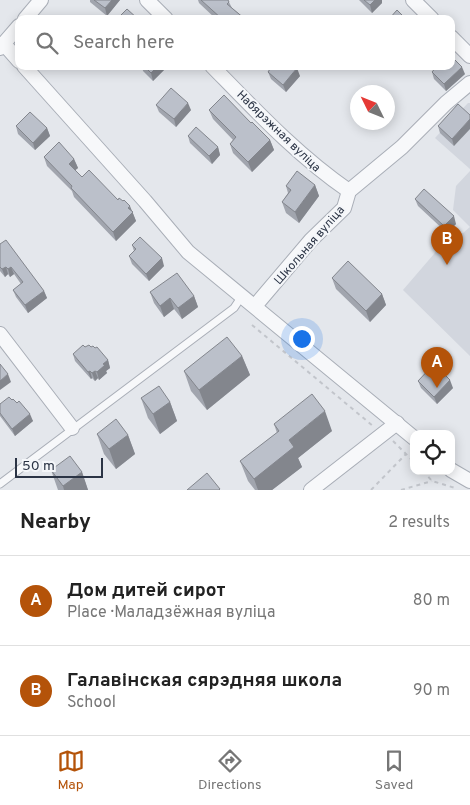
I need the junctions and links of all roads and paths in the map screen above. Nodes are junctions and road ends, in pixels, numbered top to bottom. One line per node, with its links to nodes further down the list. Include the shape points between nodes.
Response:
1 (40, 0): 4 (street)
2 (147, 0): 5 (street)
3 (413, 0): 6 (street)
4 (28, 15)
5 (162, 15)
6 (428, 15)
7 (15, 31): 9 (street)
8 (455, 42): 10 (street)
9 (2, 46): 11 (street)
10 (470, 56)
11 (15, 57)
12 (28, 70): 16 (street, via 188,252)
13 (216, 70): 15 (street, Набярэжная вуліца, via 322,172)
14 (470, 82): 15 (street, Школьная вуліца, via 402,147)
15 (349, 191): 17 (street, Школьная вуліца, via 344,208 311,240)
16 (242, 296): 17 (street); 21 (lane, via 234,308)
17 (255, 306): 20 (street)
18 (252, 325): 22 (path)
19 (0, 334): 21 (street)
20 (397, 423): 22 (street); 23 (street)
21 (72, 428): 30 (lane)
22 (383, 434): 24 (path); 32 (street)
23 (410, 434)
24 (406, 454): 25 (path); 33 (path)
25 (410, 458)
26 (455, 472): 29 (street)
27 (426, 475): 28 (path)
28 (432, 481): 31 (path); 34 (path)
29 (470, 481)
30 (0, 484)
31 (447, 486)
32 (311, 490)
33 (372, 490)
34 (401, 490)

